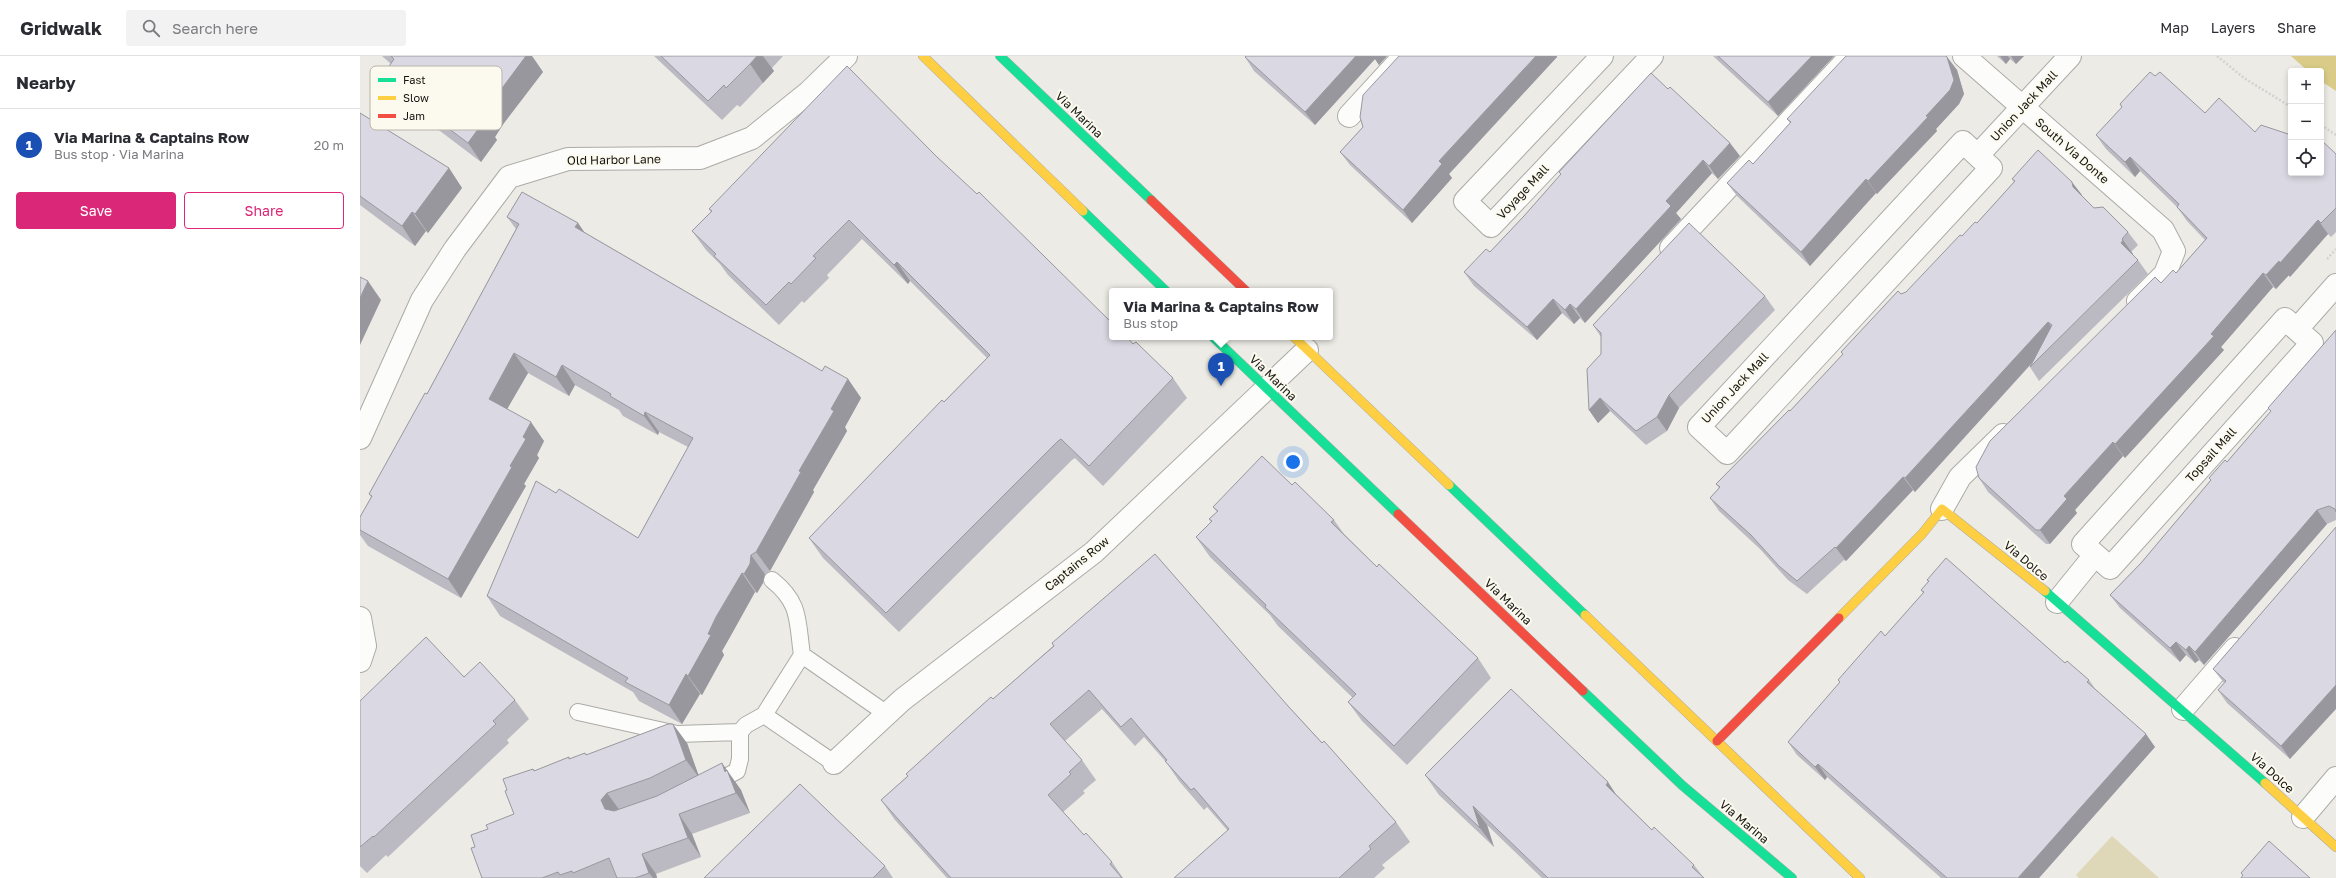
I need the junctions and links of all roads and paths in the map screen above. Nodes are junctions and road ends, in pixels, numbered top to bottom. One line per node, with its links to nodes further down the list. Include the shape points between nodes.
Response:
1 (922, 56): 19 (street)
2 (1000, 56): 20 (street, Via Marina)
3 (1404, 56): 13 (street)
4 (1602, 56): 5 (street, Voyage Mall, via 1465,201 1491,226)
5 (1652, 56)
6 (1851, 56): 17 (street)
7 (1964, 56): 12 (street, South Via Donte)
8 (2070, 56): 12 (street, Union Jack Mall)
9 (2217, 56): 11 (path, via 2244,78)
10 (841, 57): 27 (street, Old Harbor Lane, via 809,92 752,138 700,158 568,159 509,177 455,249 422,300)
11 (2288, 105)
12 (2022, 107): 16 (street, Union Jack Mall); 21 (street, South Via Donte, via 2163,230 2174,251 2165,274)
13 (1349, 116)
14 (2324, 127): 15 (path)
15 (2336, 134)
16 (1978, 155): 16 (street, Union Jack Mall, via 1991,168 1727,453 1699,427 1963,142)
17 (1656, 264)
18 (2336, 285): 22 (street)
19 (1163, 288)
20 (1243, 288)
21 (2121, 318)
22 (2297, 329): 29 (street, Topsail Mall, via 2285,319 2082,544); 29 (street, Topsail Mall, via 2312,343 2110,568)
23 (1216, 340): 25 (street, Via Marina)
24 (1300, 344): 25 (street, Captains Row); 41 (street)
25 (1267, 389): 38 (street, Captains Row, via 1094,552); 47 (street, Via Marina, via 1683,786)
26 (2016, 422): 28 (street, via 1960,477)
27 (360, 438)
28 (1942, 509): 31 (street, Via Dolce); 41 (street, via 1922,534)
29 (2095, 555): 31 (street)
30 (772, 580): 34 (lane, via 787,592 794,605)
31 (2057, 602): 36 (street, Via Dolce)
32 (360, 618): 35 (street, via 365,646)
33 (2250, 632): 36 (street)
34 (802, 655): 38 (lane); 39 (lane)
35 (360, 662)
36 (2183, 709): 45 (street, Via Dolce)
37 (578, 712): 40 (lane, via 677,734)
38 (887, 714): 42 (street, Captains Row)
39 (764, 715): 40 (lane, via 746,725); 42 (lane)
40 (740, 732): 44 (lane, via 740,759 737,771)
41 (1717, 741): 48 (street)
42 (834, 763)
43 (2336, 778): 45 (street)
44 (700, 790)
45 (2303, 817): 46 (street, Via Dolce)
46 (2336, 847)
47 (1792, 878)
48 (1858, 878)

